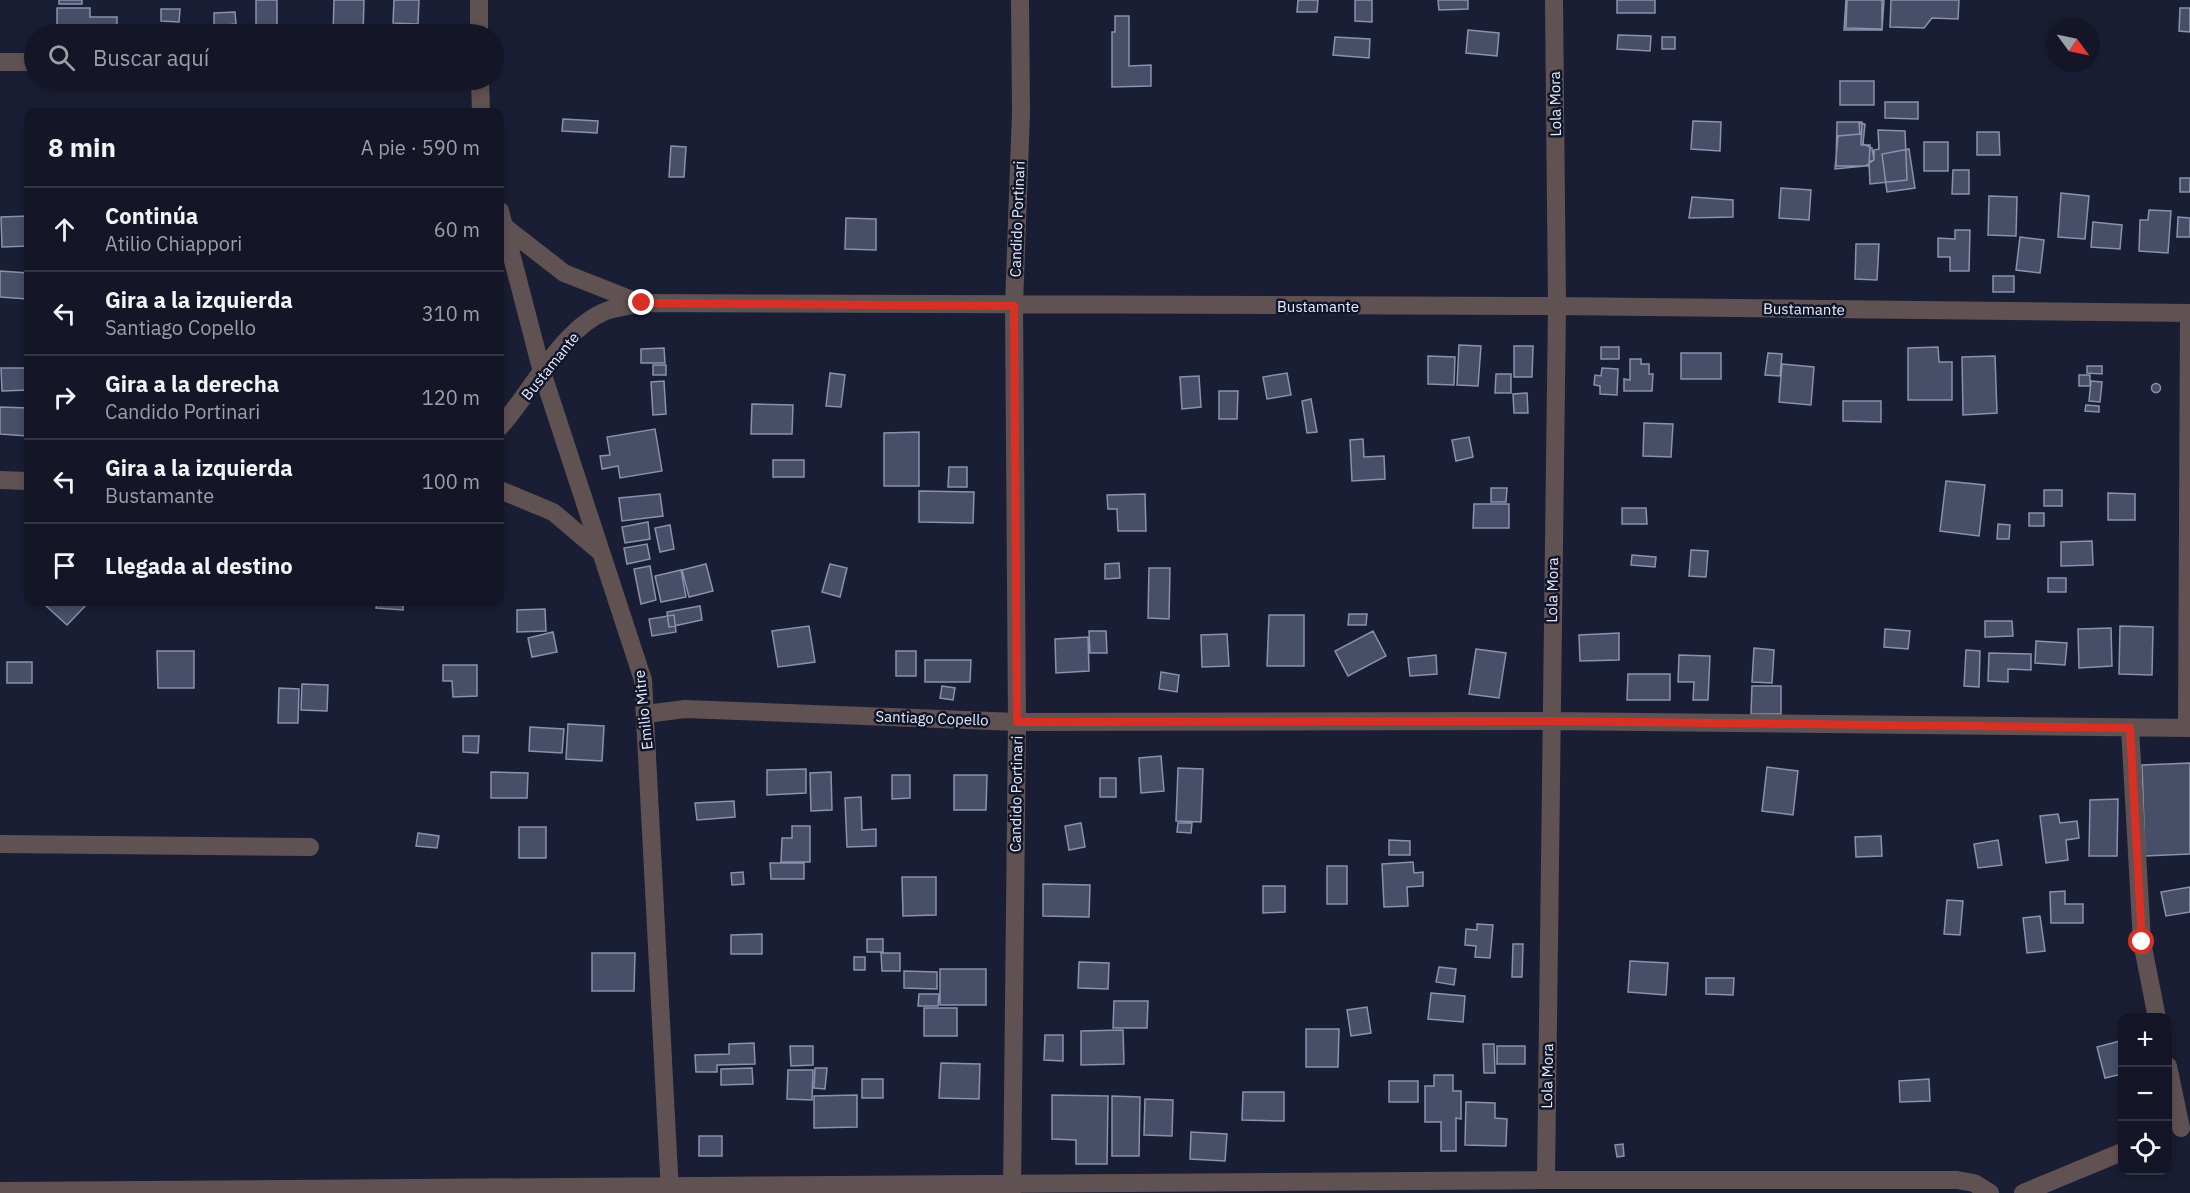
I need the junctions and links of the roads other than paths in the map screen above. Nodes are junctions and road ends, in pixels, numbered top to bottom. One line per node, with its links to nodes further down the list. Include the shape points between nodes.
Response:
1 (479, 0): 4 (street)
2 (1020, 0): 12 (street, Candido Portinari, via 1021,112)
3 (1554, 0): 13 (street, Lola Mora)
4 (479, 24)
5 (0, 62): 6 (street)
6 (24, 62)
7 (481, 90): 8 (street)
8 (482, 108)
9 (504, 221): 11 (street, via 564,273)
10 (504, 226): 15 (street, Emilio Mitre)
11 (642, 303): 12 (street, Bustamante); 15 (street, Bustamante, via 605,311 563,346)
12 (1014, 306): 13 (street, Bustamante); 23 (street, Candido Portinari)
13 (1557, 306): 14 (street, Bustamante); 22 (street, Lola Mora)
14 (2190, 313): 25 (street)
15 (543, 372): 16 (street, Bustamante); 20 (street, Emilio Mitre)
16 (504, 422)
17 (0, 480): 18 (street)
18 (24, 481)
19 (504, 492): 20 (street, via 553,512)
20 (600, 552): 21 (street, Emilio Mitre, via 640,670)
21 (646, 714): 23 (street, Santiago Copello, via 685,709); 35 (street, Emilio Mitre)
22 (1550, 721): 23 (street, Santiago Copello); 24 (street, Santiago Copello); 32 (street, Lola Mora)
23 (1017, 722): 33 (street, Candido Portinari)
24 (2130, 728): 25 (street, Santiago Copello); 28 (street, via 2142,942)
25 (2188, 728)
26 (0, 844): 27 (street)
27 (310, 847)
28 (2156, 1013)
29 (2168, 1067): 30 (street)
30 (2179, 1129)
31 (2118, 1154): 39 (street)
32 (1546, 1180): 34 (street); 38 (street, via 1957,1180 1974,1183)
33 (1012, 1188): 34 (street); 35 (street)
34 (1283, 1188)
35 (670, 1189): 37 (street)
36 (0, 1191): 37 (street)
37 (212, 1191)
38 (1990, 1193)
39 (2023, 1193)

